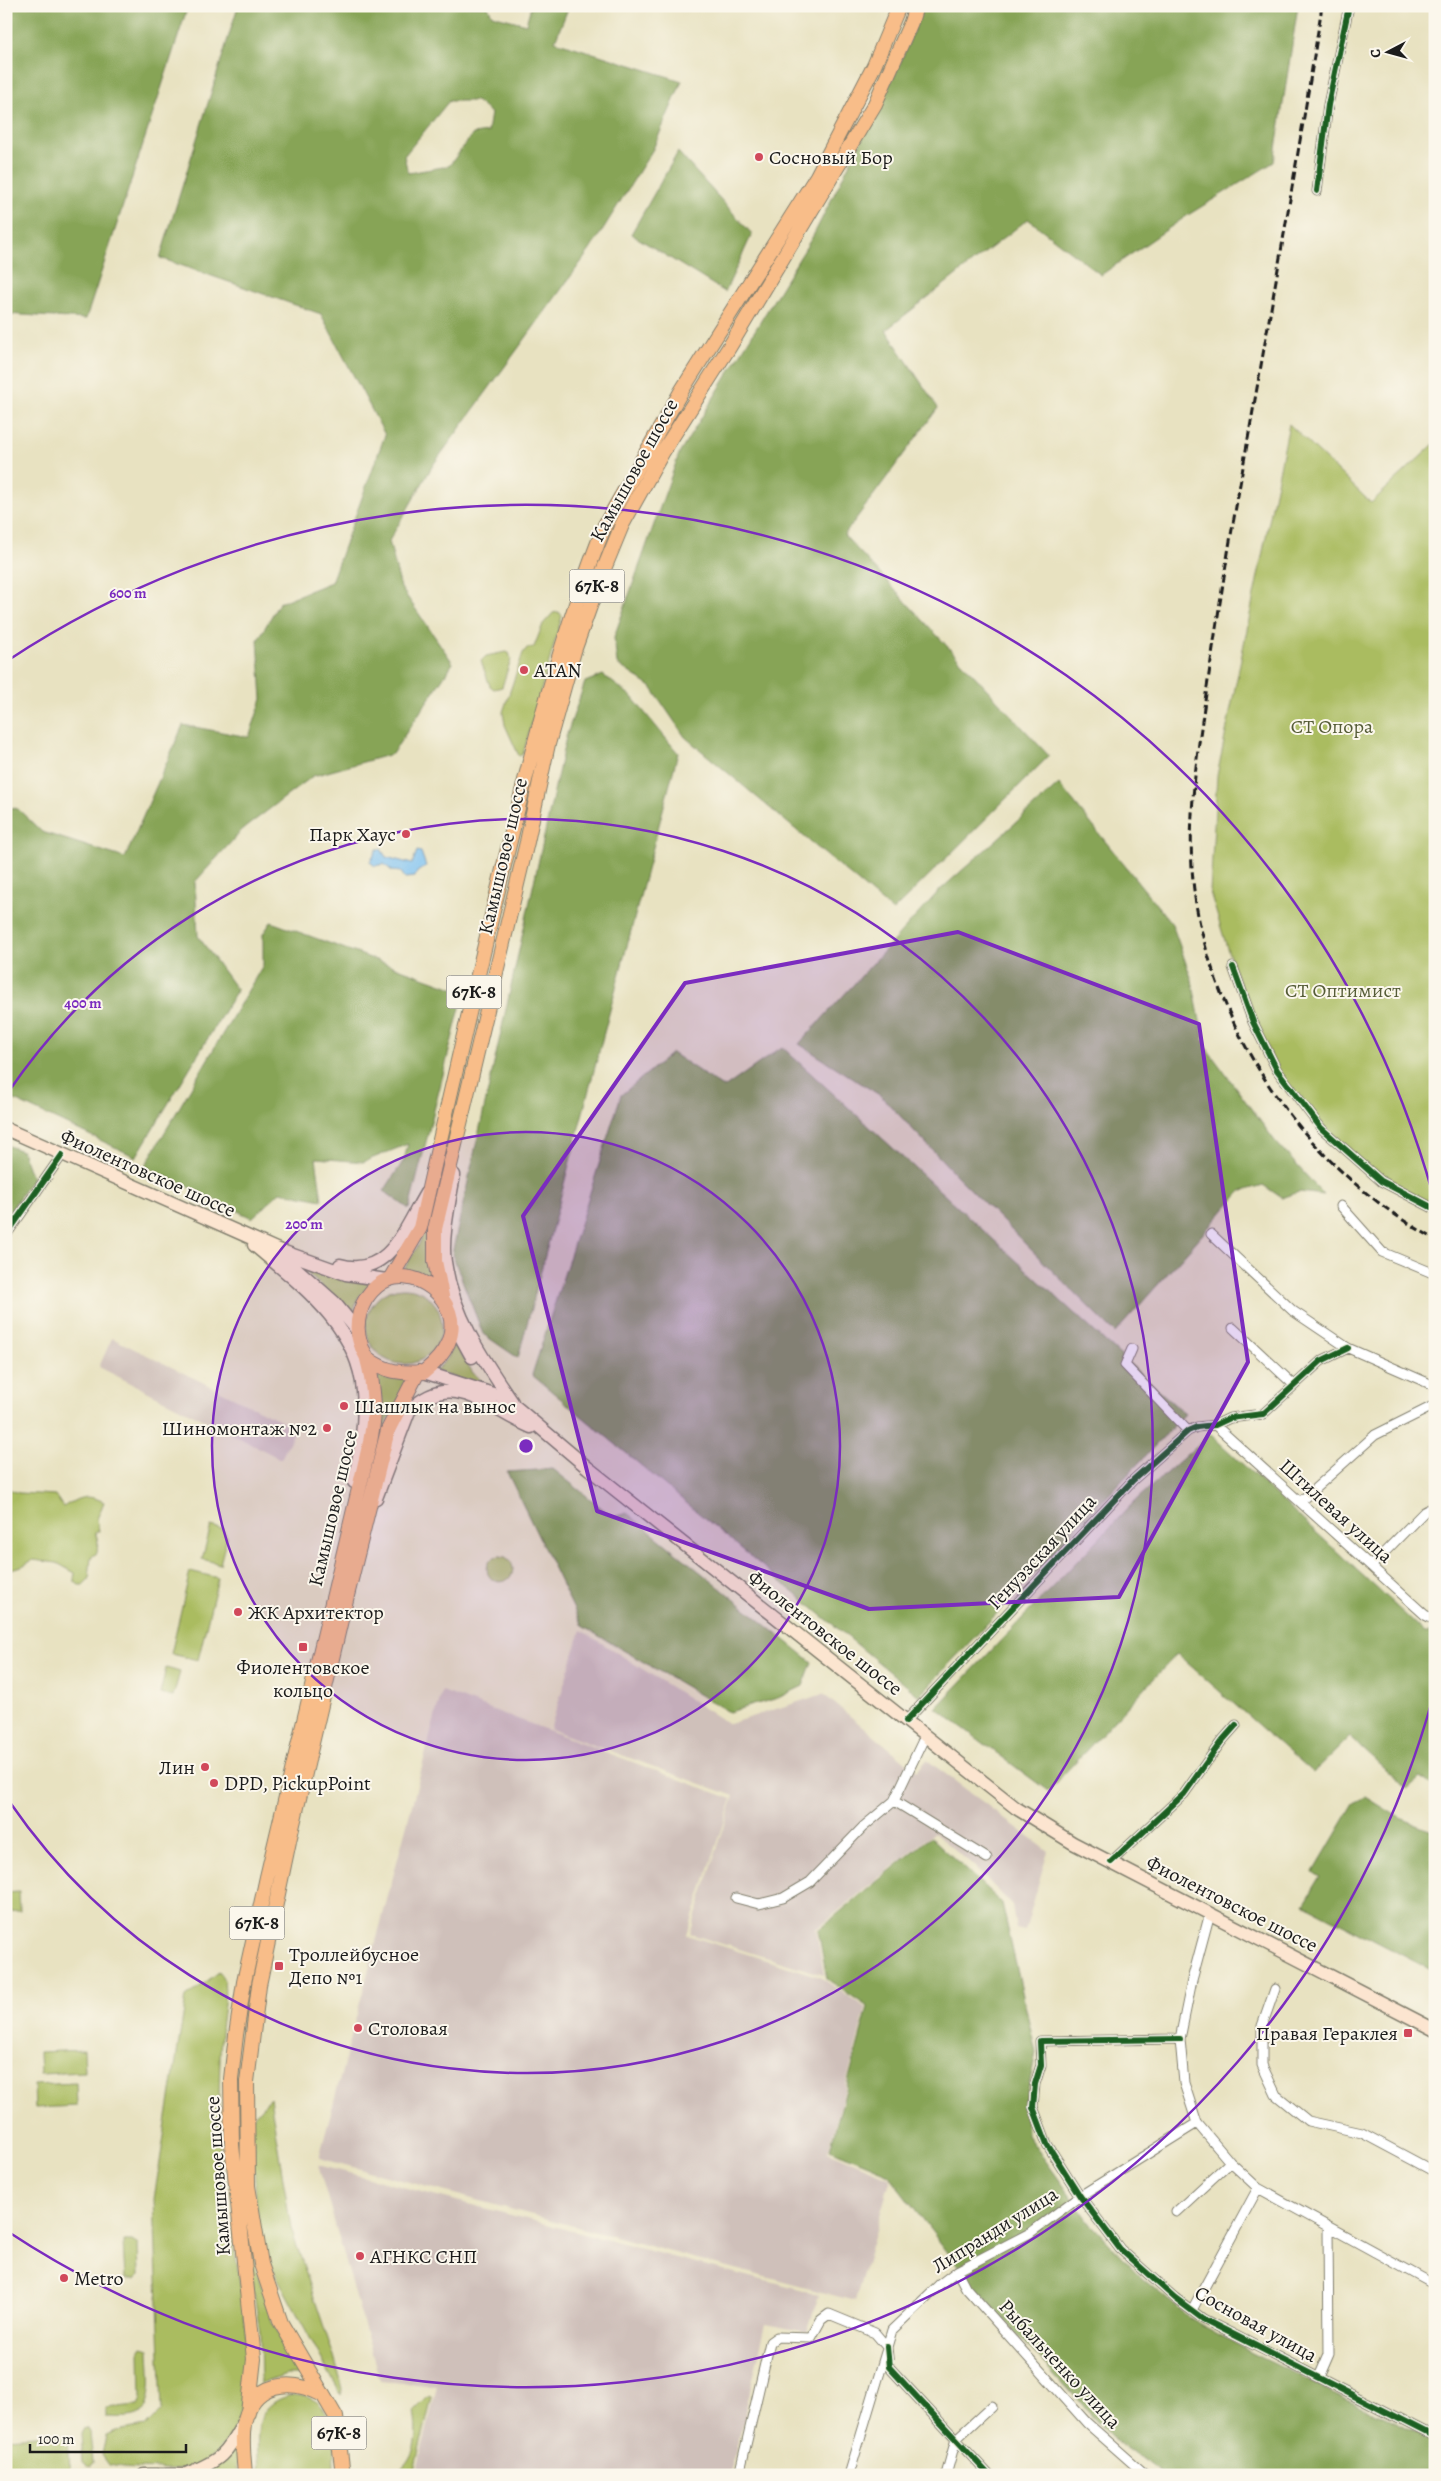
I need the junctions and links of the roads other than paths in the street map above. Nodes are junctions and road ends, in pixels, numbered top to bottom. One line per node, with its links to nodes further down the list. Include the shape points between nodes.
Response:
1 (900, 6): 9 (main road, Камышовое шоссе / 67К-8, via 874,66 817,176 677,398 597,544 563,642 521,796)
2 (916, 6): 7 (main road, Камышовое шоссе / 67К-8, via 875,104 662,453 622,525 602,573 574,651 548,744)
3 (1349, 6): 4 (street, via 1328,105)
4 (1317, 191)
5 (1232, 967): 11 (street, via 1253,1022 1277,1070 1322,1128 1381,1182)
6 (6, 1129): 8 (main road, Фиолентовское шоссе)
7 (453, 1152): 19 (main road, Камышовое шоссе / 67К-8, via 435,1229 435,1261); 31 (main road, via 455,1171 447,1212 444,1261 459,1314 478,1352)
8 (62, 1155): 13 (main road, Фиолентовское шоссе); 14 (street)
9 (429, 1189): 16 (main road, via 407,1229 376,1264 364,1268); 18 (main road, 67К-8, via 420,1228)
10 (1341, 1206): 17 (street, via 1382,1252)
11 (1435, 1209)
12 (1211, 1234): 23 (street, via 1293,1311)
13 (242, 1235): 15 (main road, Фиолентовское шоссе); 35 (main road, via 295,1280 336,1321 355,1355 363,1390 363,1437 354,1483)
14 (6, 1236)
15 (276, 1250): 16 (main road, Фиолентовское шоссе); 22 (main road, Фиолентовское шоссе, via 334,1302)
16 (293, 1256): 18 (main road, Фиолентовское шоссе, via 346,1274)
17 (1435, 1274)
18 (388, 1279): 19 (main road, via 427,1284); 22 (main road, 67К-8, via 367,1297)
19 (442, 1296): 20 (main road, 67К-8, via 450,1309)
20 (452, 1321): 26 (main road, Камышовое шоссе / 67К-8, via 449,1342 443,1353); 29 (main road, Фиолентовское шоссе, via 469,1353)
21 (1233, 1328): 27 (street)
22 (356, 1329): 25 (main road, 67К-8)
23 (1348, 1348): 27 (street, Генуэзская улица, via 1321,1361); 28 (street)
24 (1132, 1349): 33 (street, via 1125,1365)
25 (367, 1358): 26 (main road, via 391,1372); 35 (main road, Камышовое шоссе / 67К-8, via 375,1406)
26 (421, 1372): 29 (main road, Фиолентовское шоссе); 38 (main road, Камышовое шоссе / 67К-8, via 388,1430)
27 (1294, 1385): 32 (street, Генуэзская улица, via 1263,1414 1230,1418)
28 (1435, 1386)
29 (499, 1396): 31 (main road, Фиолентовское шоссе)
30 (1435, 1405): 36 (street, via 1375,1435)
31 (517, 1408): 34 (main road, Фиолентовское шоссе)
32 (1215, 1425): 33 (street, Генуэзская улица); 36 (street, Штилевая улица)
33 (1188, 1431): 41 (street, Генуэзская улица, via 1133,1480)
34 (549, 1435): 38 (main road, via 463,1392 438,1392 419,1400 401,1426 380,1490); 41 (main road, Фиолентовское шоссе)
35 (357, 1498): 67 (main road, Камышовое шоссе / 67К-8, via 267,1877 236,2035 232,2145 254,2359)
36 (1301, 1502): 39 (street, Штилевая улица)
37 (1435, 1506): 39 (street, via 1424,1512)
38 (366, 1520): 65 (main road, Камышовое шоссе / 67К-8, via 289,1841 259,1985 247,2082 248,2186 261,2264 281,2323)
39 (1371, 1566): 40 (street, Штилевая улица, via 1424,1614)
40 (1435, 1620)
41 (906, 1721): 43 (main road, Фиолентовское шоссе)
42 (1236, 1726): 46 (street, via 1184,1794)
43 (925, 1736): 44 (street); 46 (main road, Фиолентовское шоссе, via 1016,1808)
44 (894, 1801): 45 (street); 47 (street, via 810,1882 784,1898 759,1904)
45 (987, 1858)
46 (1111, 1862): 48 (main road, Фиолентовское шоссе)
47 (736, 1898)
48 (1210, 1914): 50 (main road, Фиолентовское шоссе); 51 (street)
49 (1275, 1989): 54 (street, via 1262,2026 1262,2065 1276,2095 1308,2121 1362,2133)
50 (1435, 2030)
51 (1180, 2039): 52 (street, via 1184,2083); 56 (street, Сосновая улица, via 1040,2041 1041,2065 1033,2107 1047,2144)
52 (1197, 2123): 53 (street); 56 (street, Липранди улица)
53 (1230, 2162): 55 (street); 57 (street)
54 (1435, 2172)
55 (1258, 2188): 58 (street); 62 (street)
56 (1080, 2196): 59 (street, Липранди улица, via 1030,2233); 62 (street, Сосновая улица, via 1120,2249)
57 (1176, 2212)
58 (1328, 2227): 60 (street); 64 (street, via 1329,2354)
59 (957, 2270): 63 (street, Липранди улица, via 892,2330); 78 (street, Рыбальченко улица, via 966,2288 1086,2423)
60 (1434, 2284): 61 (street)
61 (1435, 2290)
62 (1192, 2310): 64 (street, Сосновая улица, via 1203,2319)
63 (887, 2347): 69 (street, via 889,2367); 74 (street, via 875,2333 830,2314 821,2320 811,2338 777,2336 770,2342); 75 (street, Липранди улица)
64 (1319, 2377): 68 (street, Сосновая улица)
65 (324, 2395): 67 (main road, via 301,2385 276,2386 263,2392); 73 (main road, Камышовое шоссе / 67К-8, via 336,2417)
66 (992, 2406): 69 (street)
67 (246, 2417): 70 (main road, via 225,2452 214,2463); 72 (main road, Камышовое шоссе / 67К-8, via 243,2437)
68 (1435, 2437)
69 (956, 2439): 76 (street); 77 (street)
70 (188, 2474): 71 (main road)
71 (144, 2475)
72 (245, 2475)
73 (343, 2475)
74 (738, 2475)
75 (848, 2475)
76 (946, 2475)
77 (989, 2475)
78 (1146, 2475)

